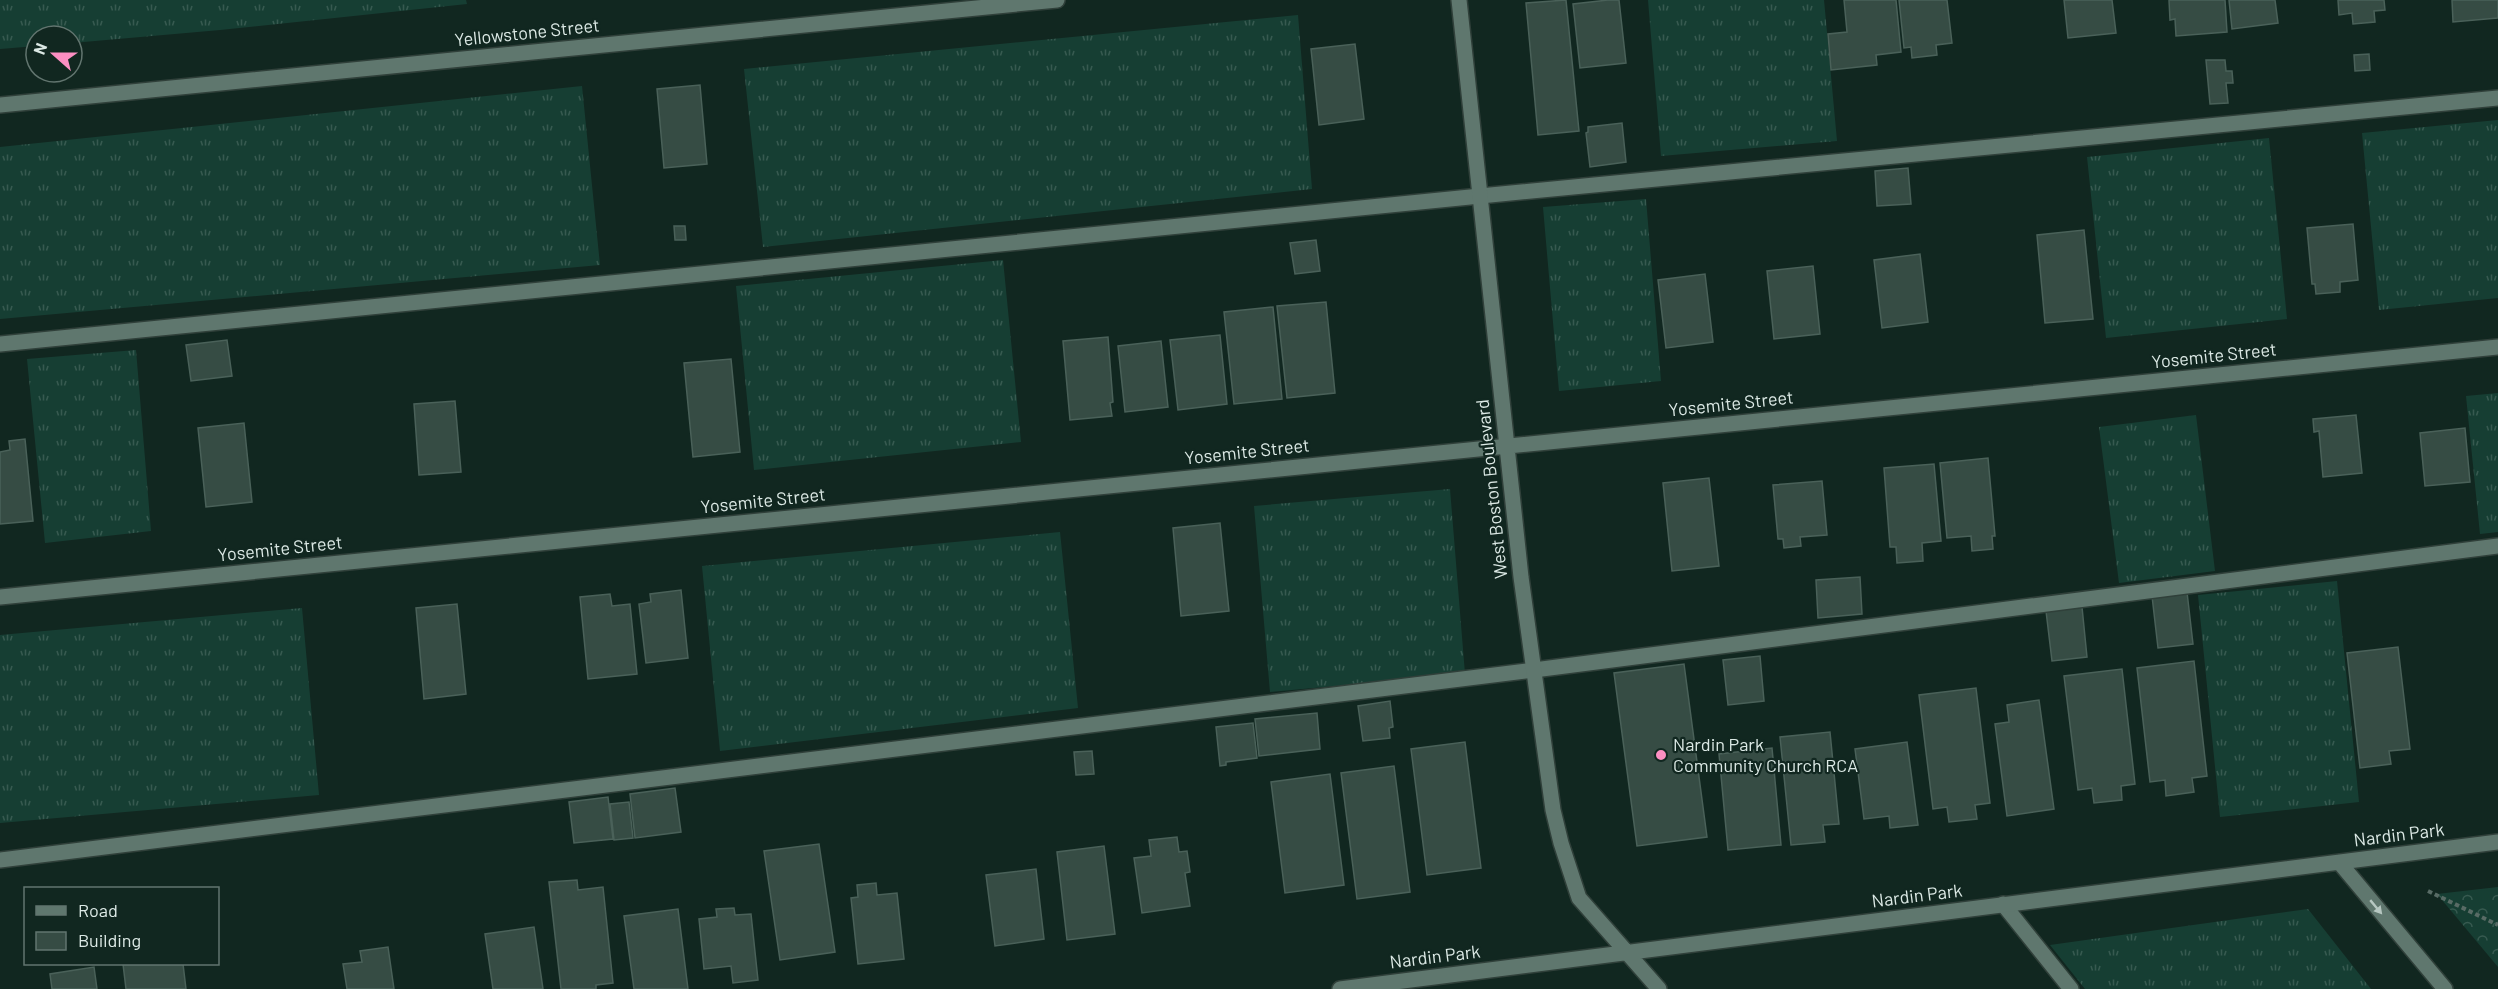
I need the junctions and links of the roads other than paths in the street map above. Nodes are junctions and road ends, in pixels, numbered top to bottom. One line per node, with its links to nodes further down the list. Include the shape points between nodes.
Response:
1 (1057, 0): 4 (street, Yellowstone Street)
2 (1459, 0): 5 (street, West Boston Boulevard)
3 (2498, 98): 5 (street)
4 (0, 105)
5 (1480, 196): 6 (street); 8 (street, West Boston Boulevard)
6 (0, 344)
7 (2498, 347): 8 (street, Yosemite Street)
8 (1507, 446): 10 (street, Yosemite Street); 11 (street, West Boston Boulevard)
9 (2498, 546): 11 (street)
10 (0, 597)
11 (1534, 670): 13 (street); 16 (street, West Boston Boulevard, via 1561,843 1579,897)
12 (2498, 842): 14 (street, Nardin Park)
13 (0, 860)
14 (2338, 862): 15 (street, Nardin Park); 20 (street, one-way to 20)
15 (2003, 904): 16 (street, Nardin Park); 19 (street)
16 (1627, 952): 17 (street, Nardin Park); 18 (street, West Boston Boulevard)
17 (1340, 989)
18 (1659, 989)
19 (2071, 989)
20 (2445, 989)

